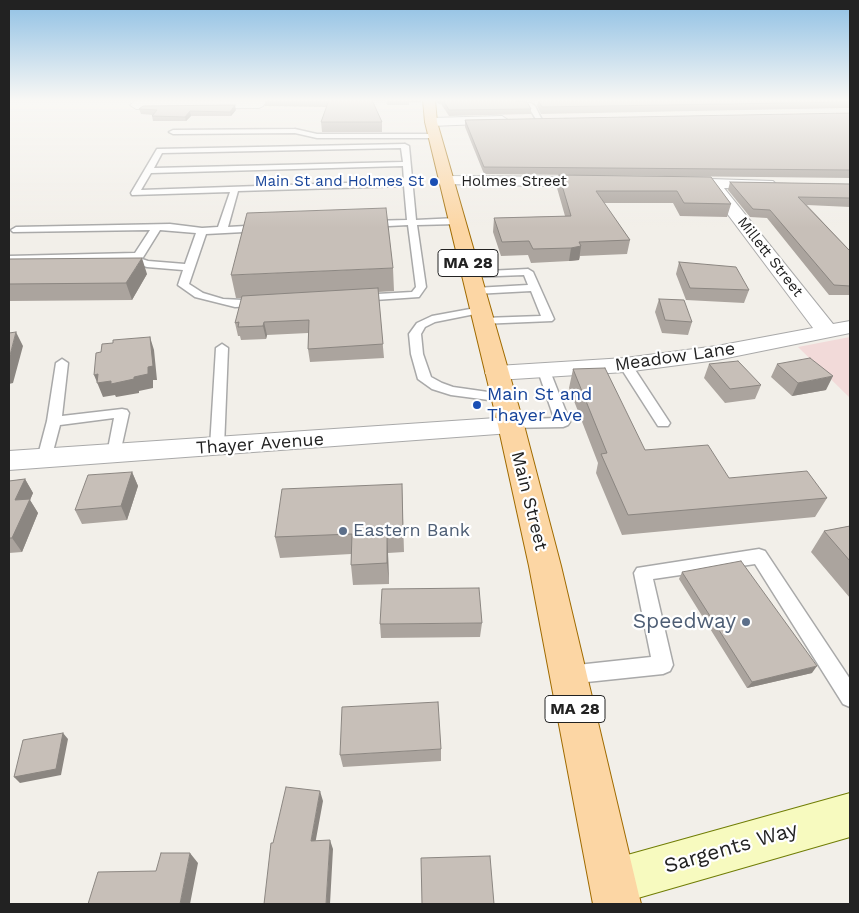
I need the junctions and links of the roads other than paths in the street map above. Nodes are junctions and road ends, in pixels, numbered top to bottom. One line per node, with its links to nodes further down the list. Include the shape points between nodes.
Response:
1 (435, 143): 4 (main road, Main Street / MA 28)
2 (406, 164): 3 (lane); 3 (lane, via 409,146 160,152); 6 (lane)
3 (148, 172): 10 (lane, via 135,193)
4 (447, 182): 5 (street, Holmes Street); 11 (main road, Main Street / MA 28)
5 (614, 182)
6 (408, 183): 10 (lane); 12 (lane)
7 (663, 183): 8 (street)
8 (712, 183): 9 (street); 28 (street, Millett Street)
9 (781, 184)
10 (235, 188): 18 (lane)
11 (457, 221): 12 (lane); 22 (main road, Main Street / MA 28)
12 (412, 222): 13 (lane); 24 (lane, via 421,287 415,295)
13 (362, 224)
14 (157, 227): 16 (lane); 17 (lane); 19 (lane)
15 (272, 228): 18 (lane)
16 (16, 230)
17 (202, 230): 18 (lane); 21 (lane)
18 (222, 230)
19 (139, 256): 20 (lane); 21 (lane, via 136,260 147,264)
20 (9, 259)
21 (189, 267): 25 (lane, via 183,285 199,295 235,304)
22 (472, 277): 23 (lane); 23 (lane, via 528,272); 26 (main road, Main Street / MA 28)
23 (535, 288): 26 (lane, via 548,319)
24 (355, 298)
25 (265, 302)
26 (482, 316): 33 (main road, Main Street / MA 28); 34 (lane, via 432,319 421,325 415,334 417,354 425,379 437,386)
27 (850, 327): 28 (street, Meadow Lane)
28 (827, 330): 31 (street, Meadow Lane, via 717,353)
29 (222, 348): 38 (lane)
30 (62, 363): 35 (lane)
31 (625, 365): 32 (street, Meadow Lane); 36 (lane)
32 (544, 371): 33 (street, Meadow Lane); 37 (lane, via 563,422)
33 (497, 373): 34 (main road, Main Street / MA 28)
34 (504, 398): 37 (main road, Main Street / MA 28)
35 (54, 421): 39 (lane, via 122,413); 40 (lane)
36 (663, 424)
37 (511, 426): 38 (street, Thayer Avenue); 42 (main road, Main Street / MA 28)
38 (217, 447): 39 (street, Thayer Avenue)
39 (114, 454): 40 (street, Thayer Avenue)
40 (45, 459): 41 (street, Thayer Avenue)
41 (9, 461)
42 (568, 675): 43 (lane, via 663,665 643,573 759,556); 45 (main road, Main Street / MA 28)
43 (850, 697)
44 (850, 815): 45 (main road, Sargents Way)
45 (615, 893)

